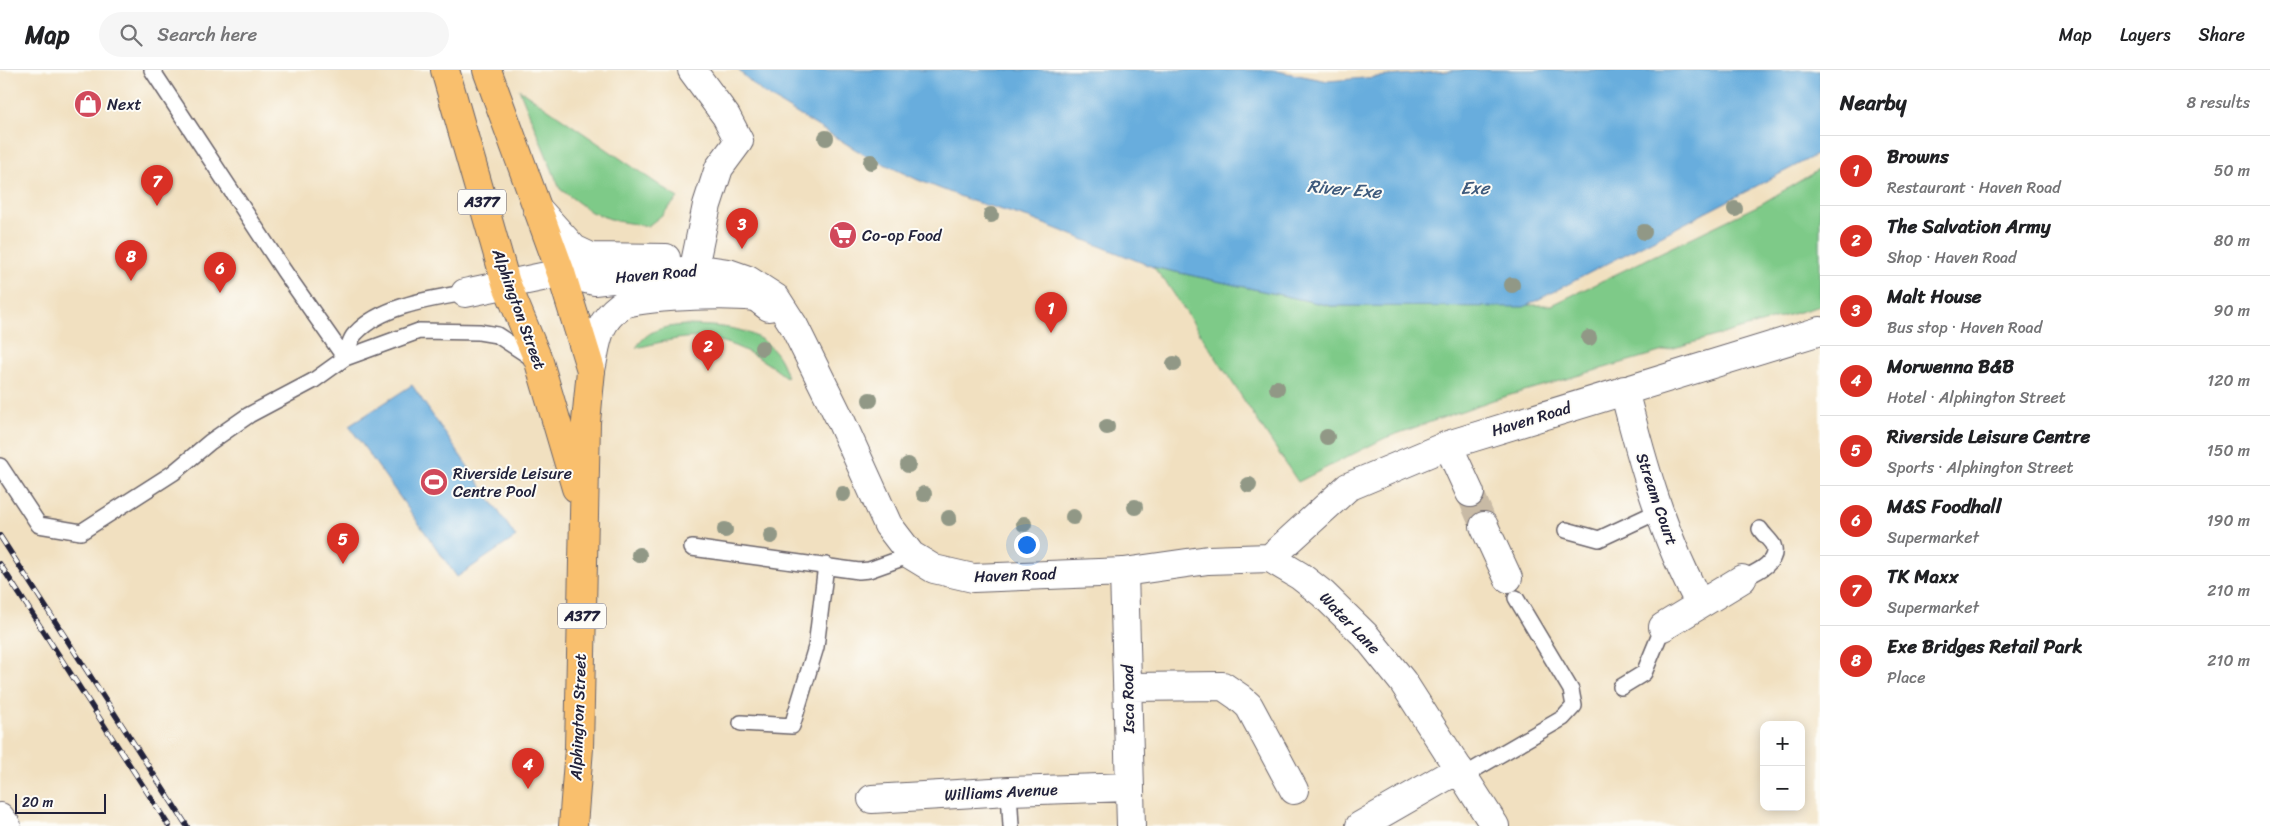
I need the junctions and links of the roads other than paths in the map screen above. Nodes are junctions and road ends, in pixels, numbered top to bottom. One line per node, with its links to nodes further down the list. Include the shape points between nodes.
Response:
1 (152, 70): 13 (lane)
2 (445, 70): 9 (highway, Alphington Street / A377)
3 (487, 70): 5 (highway, Alphington Street / A377)
4 (692, 70): 7 (street, via 726,116 739,141 719,168)
5 (535, 206): 6 (street, via 574,249); 8 (highway, Alphington Street / A377)
6 (591, 257): 7 (street, Haven Road); 8 (street, Haven Road)
7 (696, 258): 11 (street, Haven Road, via 780,279)
8 (561, 273): 9 (street); 11 (street, Haven Road, via 594,281 701,269 728,273 748,280 776,298); 15 (highway, Alphington Street / A377)
9 (506, 283): 10 (street); 14 (highway, Alphington Street / A377)
10 (465, 293): 13 (lane, via 419,302 373,319 354,334)
11 (794, 326): 15 (street, Haven Road, via 756,297 701,295 622,305 601,325); 26 (street, Haven Road, via 888,525)
12 (1816, 340): 16 (street, Haven Road)
13 (345, 358): 14 (lane, via 419,331 479,332 497,335); 18 (lane, via 313,381 248,415 173,473 82,532 39,525)
14 (539, 362): 21 (highway, Alphington Street / A377)
15 (591, 370): 21 (highway, Alphington Street / A377, via 586,422)
16 (1624, 390): 17 (street, Haven Road); 20 (street, Stream Court)
17 (1448, 445): 19 (street); 27 (street, Haven Road, via 1348,487)
18 (0, 466)
19 (1470, 493)
20 (1659, 511): 24 (lane, via 1599,539); 32 (street, Stream Court, via 1684,575)
21 (584, 518): 44 (highway, Alphington Street / A377, via 579,748)
22 (1484, 526): 31 (street)
23 (1760, 529): 30 (lane, via 1773,546 1774,555 1767,566)
24 (1566, 530)
25 (692, 548): 28 (lane)
26 (911, 555): 28 (lane, via 869,570); 29 (street, Haven Road, via 934,569 973,578)
27 (1270, 558): 29 (street, via 1208,560); 37 (street, Water Lane, via 1323,594 1366,636 1403,682)
28 (826, 565): 36 (lane, via 816,647 792,726)
29 (1124, 572): 34 (street, Isca Road)
30 (1742, 579): 32 (street)
31 (1512, 588): 37 (lane, via 1571,690 1574,706 1563,718)
32 (1700, 604): 33 (street)
33 (1663, 627): 35 (lane, via 1644,673)
34 (1128, 687): 38 (street, Isca Road); 39 (street, via 1223,686 1248,706)
35 (1621, 687)
36 (741, 723)
37 (1461, 773): 47 (street); 48 (street, Water Lane)
38 (1130, 787): 40 (street, Williams Avenue); 46 (street, Isca Road)
39 (1294, 790)
40 (1009, 791): 41 (street, Williams Avenue); 45 (lane)
41 (872, 799)
42 (0, 818): 43 (street)
43 (7, 826)
44 (573, 826)
45 (1011, 826)
46 (1131, 826)
47 (1360, 826)
48 (1495, 826)

